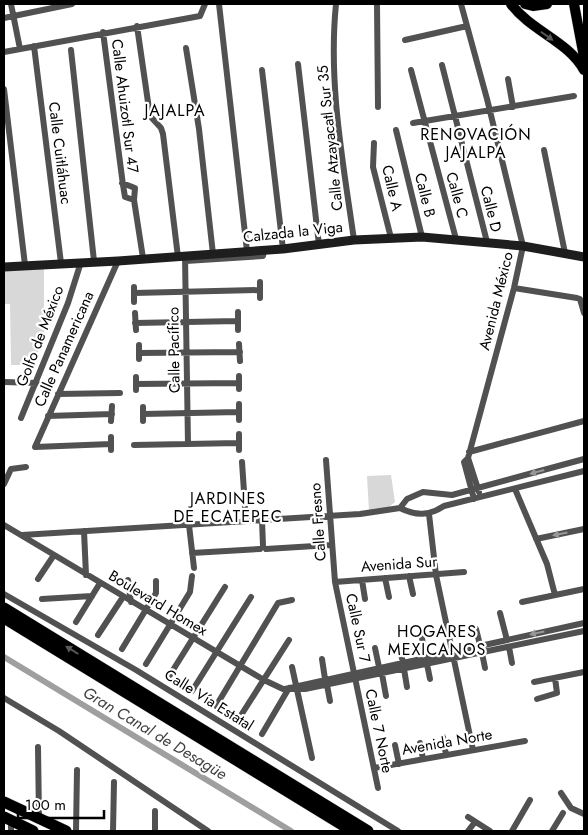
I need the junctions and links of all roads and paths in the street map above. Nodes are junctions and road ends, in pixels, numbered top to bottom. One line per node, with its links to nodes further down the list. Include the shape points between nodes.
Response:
1 (11, 4): 12 (street)
2 (67, 4): 12 (street)
3 (205, 4): 14 (street, via 200,16)
4 (219, 4): 53 (street)
5 (336, 4): 47 (street, Calle Atzayacatl Sur 35, via 334,95)
6 (377, 4): 32 (street)
7 (461, 4): 15 (street, Avenida México)
8 (511, 4): 28 (main road, one-way to 28, via 528,23 574,56)
9 (525, 4): 10 (main road)
10 (547, 4)
11 (574, 4): 23 (main road)
12 (13, 16): 13 (street); 20 (street)
13 (4, 18)
14 (137, 26): 16 (street); 57 (street, Calle Pacífico, via 150,116 163,134)
15 (467, 26): 17 (street); 34 (street, Avenida México)
16 (103, 32): 18 (street); 42 (street, Calle Ahuizotl Sur 47)
17 (405, 40)
18 (34, 46): 20 (street); 62 (street, Calle Cuitláhuac)
19 (186, 48): 55 (street)
20 (20, 49): 22 (street)
21 (71, 50): 59 (street)
22 (4, 52)
23 (584, 56)
24 (298, 64): 49 (street)
25 (442, 65): 35 (street, Calle D)
26 (262, 70): 51 (street)
27 (411, 70): 36 (street, Calle C)
28 (584, 70)
29 (508, 79): 33 (street)
30 (4, 89): 39 (street)
31 (574, 96): 33 (street)
32 (378, 107)
33 (513, 107): 34 (street)
34 (490, 111): 35 (street); 50 (street, Avenida México)
35 (455, 116): 36 (street); 48 (street, Calle D)
36 (424, 121): 37 (street); 46 (street, Calle C)
37 (413, 123)
38 (396, 130): 44 (street, Calle B)
39 (6, 131): 63 (street)
40 (374, 143): 45 (street, Calle A, via 373,167)
41 (544, 150): 54 (street)
42 (122, 183): 43 (street, Calle Ahuizotl Sur 47, via 125,197); 43 (street, Calle Ahuizotl Sur 47, via 135,188)
43 (134, 200): 56 (street, Calle Ahuizotl Sur 47)
44 (422, 237): 45 (main road, Calzada la Viga); 46 (main road, Calzada la Viga)
45 (391, 238): 47 (main road, Calzada la Viga)
46 (456, 239): 48 (main road, Calzada la Viga)
47 (354, 240): 49 (main road, Calzada la Viga)
48 (487, 242): 50 (main road, Calzada la Viga)
49 (319, 245): 51 (main road, Calzada la Viga)
50 (523, 246): 54 (main road, Calzada la Viga); 66 (street, Avenida México)
51 (283, 249): 52 (main road, Calzada la Viga)
52 (264, 250): 53 (main road, Calzada la Viga); 57 (street, via 263,256)
53 (246, 251): 55 (main road, Calzada la Viga)
54 (564, 253): 58 (main road, Calzada la Viga)
55 (213, 254): 57 (main road, Calzada la Viga)
56 (143, 258): 57 (main road, Calzada la Viga); 60 (main road, Calzada la Viga)
57 (183, 258): 68 (street, Calle Pacífico)
58 (584, 258)
59 (94, 261): 60 (main road, Calzada la Viga); 61 (main road, Calzada la Viga)
60 (118, 261): 88 (street, Calle Panamericana)
61 (81, 262): 62 (main road, Calzada la Viga); 84 (street, Golfo de México)
62 (61, 263): 63 (main road, Calzada la Viga)
63 (25, 265): 64 (main road, Calzada la Viga)
64 (4, 267)
65 (260, 282): 67 (street)
66 (514, 288): 73 (street, via 577,298 582,302); 102 (street, Avenida México)
67 (260, 290): 68 (street); 69 (street)
68 (186, 292): 70 (street, via 134,290); 75 (street, Calle Pacífico)
69 (260, 298)
70 (134, 302)
71 (238, 312): 74 (street)
72 (134, 313): 75 (street, via 136,326)
73 (584, 313)
74 (238, 321): 75 (street); 76 (street)
75 (186, 322): 80 (street, Calle Pacífico)
76 (238, 330)
77 (239, 344): 79 (street)
78 (139, 352): 80 (street)
79 (240, 352): 80 (street); 81 (street)
80 (186, 353): 85 (street, Calle Pacífico)
81 (240, 361)
82 (4, 382): 84 (street)
83 (239, 382): 85 (street)
84 (36, 383): 95 (street, Golfo de México)
85 (187, 383): 86 (street); 93 (street, Calle Pacífico)
86 (136, 384)
87 (120, 393): 88 (street)
88 (58, 394): 94 (street, Calle Panamericana)
89 (239, 404): 93 (street, via 239,416)
90 (112, 406): 91 (street)
91 (112, 414): 94 (street); 96 (street)
92 (143, 414): 93 (street)
93 (187, 414): 100 (street, Calle Pacífico)
94 (48, 416): 99 (street, Calle Panamericana, via 34,447)
95 (21, 418)
96 (112, 422)
97 (584, 422): 102 (street)
98 (238, 434): 100 (street, via 239,447)
99 (111, 444)
100 (188, 444): 101 (street)
101 (134, 445)
102 (469, 455): 111 (street)
103 (584, 459): 107 (street)
104 (326, 460): 118 (street, Calle Fresno)
105 (242, 462): 120 (street)
106 (26, 467): 110 (street, via 11,469)
107 (556, 467): 109 (street); 111 (street, one-way to 111)
108 (584, 471): 109 (street)
109 (558, 478): 112 (street)
110 (4, 484)
111 (475, 489): 113 (street); 114 (street)
112 (515, 489): 114 (street); 126 (street)
113 (442, 494): 115 (street); 116 (street, via 423,492 407,499)
114 (477, 498): 115 (street)
115 (444, 506): 117 (street)
116 (400, 508): 117 (street, via 410,514); 118 (street)
117 (429, 514): 134 (street)
118 (330, 516): 119 (street); 127 (street, Calle Fresno)
119 (262, 520): 120 (street); 128 (street)
120 (246, 521): 122 (street)
121 (4, 525): 125 (street, Boulevard Homex)
122 (189, 525): 124 (street); 129 (street)
123 (584, 529): 126 (street, one-way to 126)
124 (84, 531): 125 (street); 133 (street)
125 (21, 535): 130 (street, Boulevard Homex)
126 (536, 539): 148 (street)
127 (331, 545): 128 (street); 142 (street, Calle Fresno)
128 (263, 548): 129 (street)
129 (192, 553): 131 (street)
130 (54, 555): 133 (street, Boulevard Homex); 138 (street)
131 (194, 568)
132 (464, 572): 134 (street, Avenida Sur)
133 (86, 575): 143 (street, Boulevard Homex)
134 (436, 575): 136 (street, Avenida Sur); 179 (street)
135 (192, 576): 164 (street, via 190,592)
136 (409, 576): 137 (street, Avenida Sur); 147 (street)
137 (385, 578): 140 (street, Avenida Sur); 151 (street)
138 (38, 579)
139 (128, 580): 156 (street)
140 (362, 580): 142 (street, Avenida Sur); 154 (street)
141 (156, 581): 159 (street, via 156,593)
142 (335, 582): 193 (street, Calle Sur 7)
143 (100, 583): 149 (street); 152 (street, Boulevard Homex)
144 (225, 587): 169 (street)
145 (584, 589): 148 (street)
146 (4, 594): 243 (street, Calle Vía Estatal, via 136,670)
147 (413, 594)
148 (555, 595): 157 (street)
149 (92, 596): 153 (street); 162 (street)
150 (251, 597): 180 (street)
151 (389, 597)
152 (123, 598): 156 (street, Boulevard Homex); 168 (street)
153 (42, 599)
154 (365, 599)
155 (292, 600): 187 (street, via 278,603)
156 (131, 602): 159 (street, Boulevard Homex)
157 (522, 602)
158 (4, 608): 242 (highway, one-way to 158)
159 (145, 611): 164 (street, Boulevard Homex); 178 (street)
160 (500, 613): 173 (street)
161 (4, 618): 241 (highway)
162 (76, 622)
163 (584, 623): 166 (street)
164 (169, 626): 169 (street, Boulevard Homex); 186 (street)
165 (476, 629): 174 (street)
166 (553, 630): 171 (street); 173 (street, one-way to 173)
167 (584, 631): 171 (street)
168 (98, 635)
169 (193, 638): 180 (street, Boulevard Homex); 194 (street)
170 (422, 638): 184 (street)
171 (555, 638): 176 (street)
172 (289, 640): 197 (street)
173 (507, 640): 174 (street)
174 (480, 646): 179 (street)
175 (399, 647): 188 (street)
176 (509, 647): 181 (street); 185 (street)
177 (375, 648): 191 (street)
178 (122, 649)
179 (453, 651): 183 (street); 184 (street)
180 (217, 653): 187 (street, Boulevard Homex); 203 (street)
181 (482, 653): 183 (street); 190 (street)
182 (322, 659): 198 (street)
183 (455, 659): 184 (street); 216 (street)
184 (426, 661): 188 (street); 196 (street)
185 (512, 663)
186 (146, 664)
187 (241, 666): 197 (street, Boulevard Homex); 208 (street)
188 (403, 666): 191 (street); 200 (street)
189 (292, 667): 201 (street)
190 (485, 668)
191 (380, 670): 193 (street); 204 (street)
192 (584, 672): 195 (street)
193 (355, 676): 198 (street); 221 (street, Calle 7 Norte)
194 (168, 678)
195 (555, 678): 199 (street); 206 (street, via 557,693)
196 (430, 679)
197 (264, 680): 202 (street, Boulevard Homex); 209 (street)
198 (326, 682): 201 (street); 207 (street)
199 (534, 682)
200 (407, 687)
201 (298, 688): 202 (street); 218 (street)
202 (287, 689): 210 (street)
203 (192, 691)
204 (386, 696)
205 (4, 698): 240 (street)
206 (537, 699)
207 (330, 701)
208 (216, 706)
209 (238, 720)
210 (262, 734)
211 (442, 737): 217 (street)
212 (525, 742): 216 (street, Avenida Norte)
213 (420, 743): 219 (street)
214 (395, 745): 220 (street)
215 (38, 747): 232 (street)
216 (473, 750): 217 (street, Avenida Norte)
217 (446, 755): 219 (street, Avenida Norte)
218 (312, 758)
219 (423, 759): 220 (street, Avenida Norte)
220 (399, 764): 221 (street, Avenida Norte)
221 (374, 768): 224 (street, Calle 7 Norte)
222 (77, 770): 237 (street)
223 (114, 782): 238 (street)
224 (378, 788)
225 (561, 793): 230 (street, via 571,808)
226 (530, 800): 246 (street)
227 (4, 802): 232 (highway)
228 (155, 811): 239 (street)
229 (563, 814): 247 (street)
230 (584, 814)
231 (468, 817): 233 (street)
232 (39, 819): 236 (highway)
233 (475, 822): 244 (street); 245 (street)
234 (9, 823): 235 (highway)
235 (33, 831)
236 (66, 831)
237 (76, 831)
238 (113, 831)
239 (155, 831)
240 (208, 831)
241 (352, 831)
242 (368, 831)
243 (398, 831)
244 (468, 831)
245 (490, 831)
246 (512, 831)
247 (552, 831)

